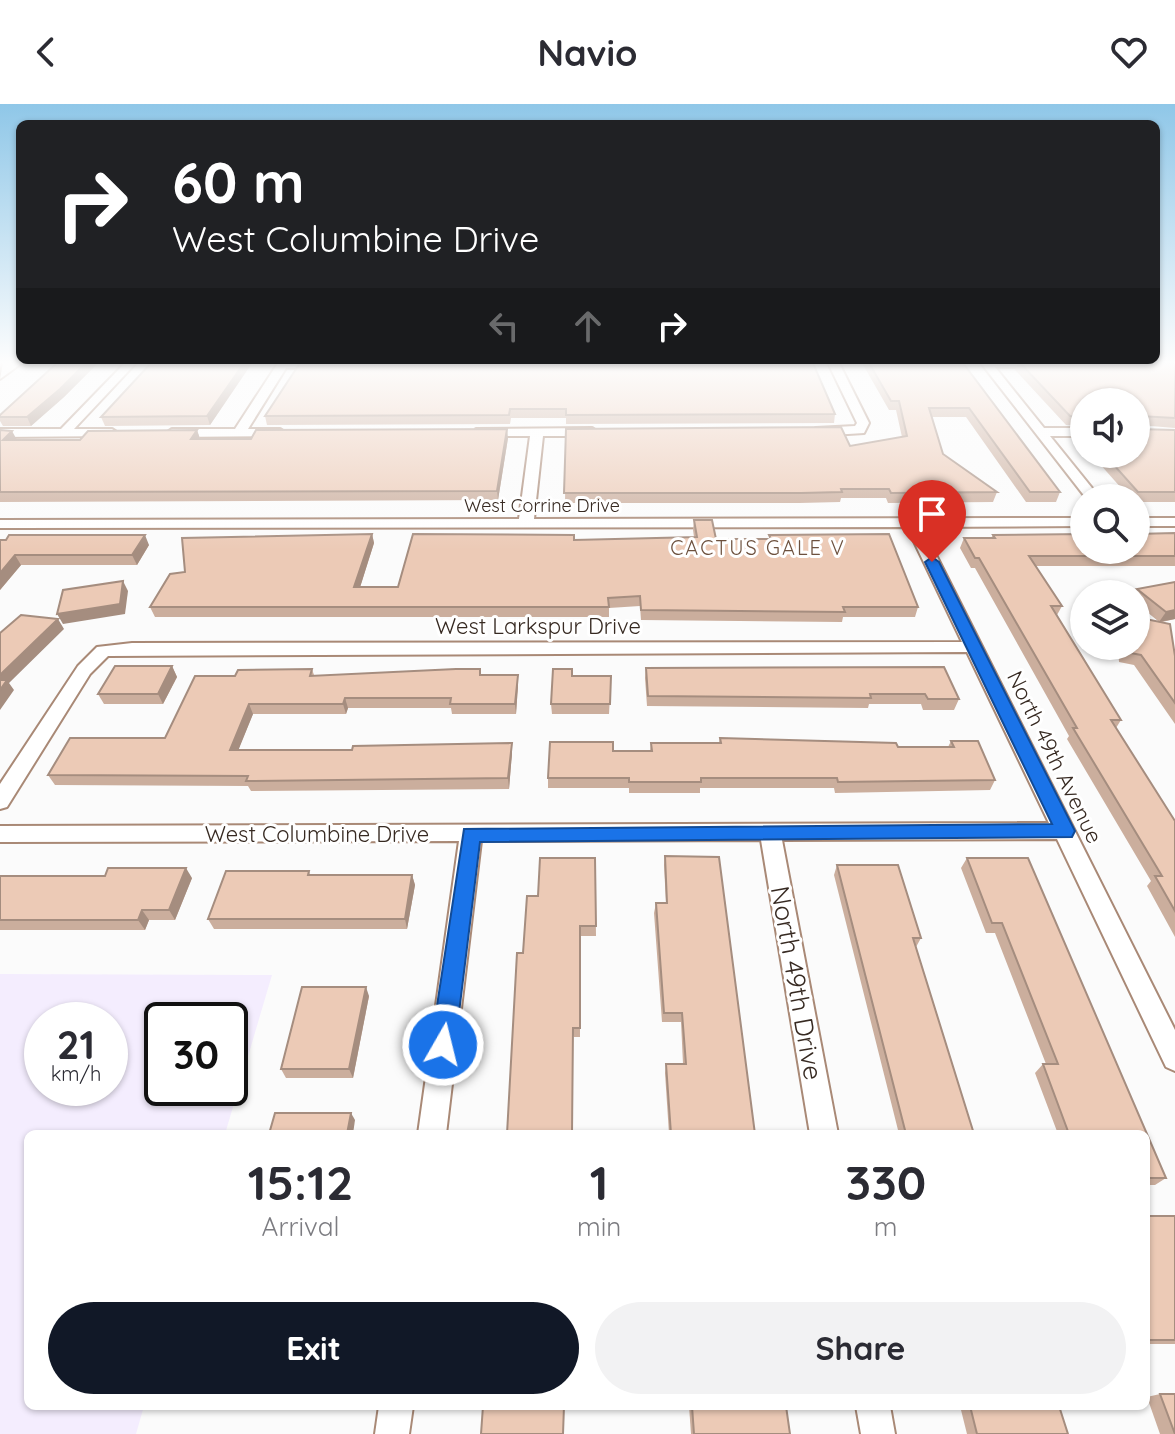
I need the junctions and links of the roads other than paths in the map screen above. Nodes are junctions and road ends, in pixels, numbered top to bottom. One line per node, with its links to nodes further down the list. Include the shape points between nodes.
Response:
1 (72, 425): 12 (street)
2 (244, 425): 15 (street)
3 (862, 425): 8 (street, via 860,430)
4 (1035, 425): 9 (street)
5 (459, 432): 6 (street)
6 (537, 432): 7 (street); 22 (street)
7 (613, 432)
8 (797, 432)
9 (1041, 432): 10 (street); 17 (street)
10 (1070, 432)
11 (0, 433): 12 (street)
12 (64, 433): 13 (street)
13 (128, 433)
14 (160, 433): 15 (street)
15 (239, 433): 16 (street)
16 (302, 433)
17 (1082, 484)
18 (912, 522): 19 (street, West Corrine Drive); 22 (street, West Corrine Drive); 24 (street, North 49th Avenue)
19 (1070, 522)
20 (1150, 522): 21 (street)
21 (1175, 522)
22 (526, 523): 23 (street, West Corrine Drive)
23 (0, 524)
24 (974, 647): 25 (street, West Larkspur Drive, via 103,651 84,670); 26 (street, North 49th Avenue)
25 (0, 801)
26 (1065, 831): 27 (street, West Columbine Drive); 30 (street, North 49th Avenue)
27 (770, 832): 29 (street, West Columbine Drive); 32 (street, North 49th Drive)
28 (0, 834): 29 (street, West Columbine Drive)
29 (471, 834): 31 (street)
30 (1175, 1058)
31 (433, 1130)
32 (823, 1130)
33 (395, 1410): 35 (street)
34 (874, 1410): 36 (street)
35 (392, 1434)
36 (878, 1434)

